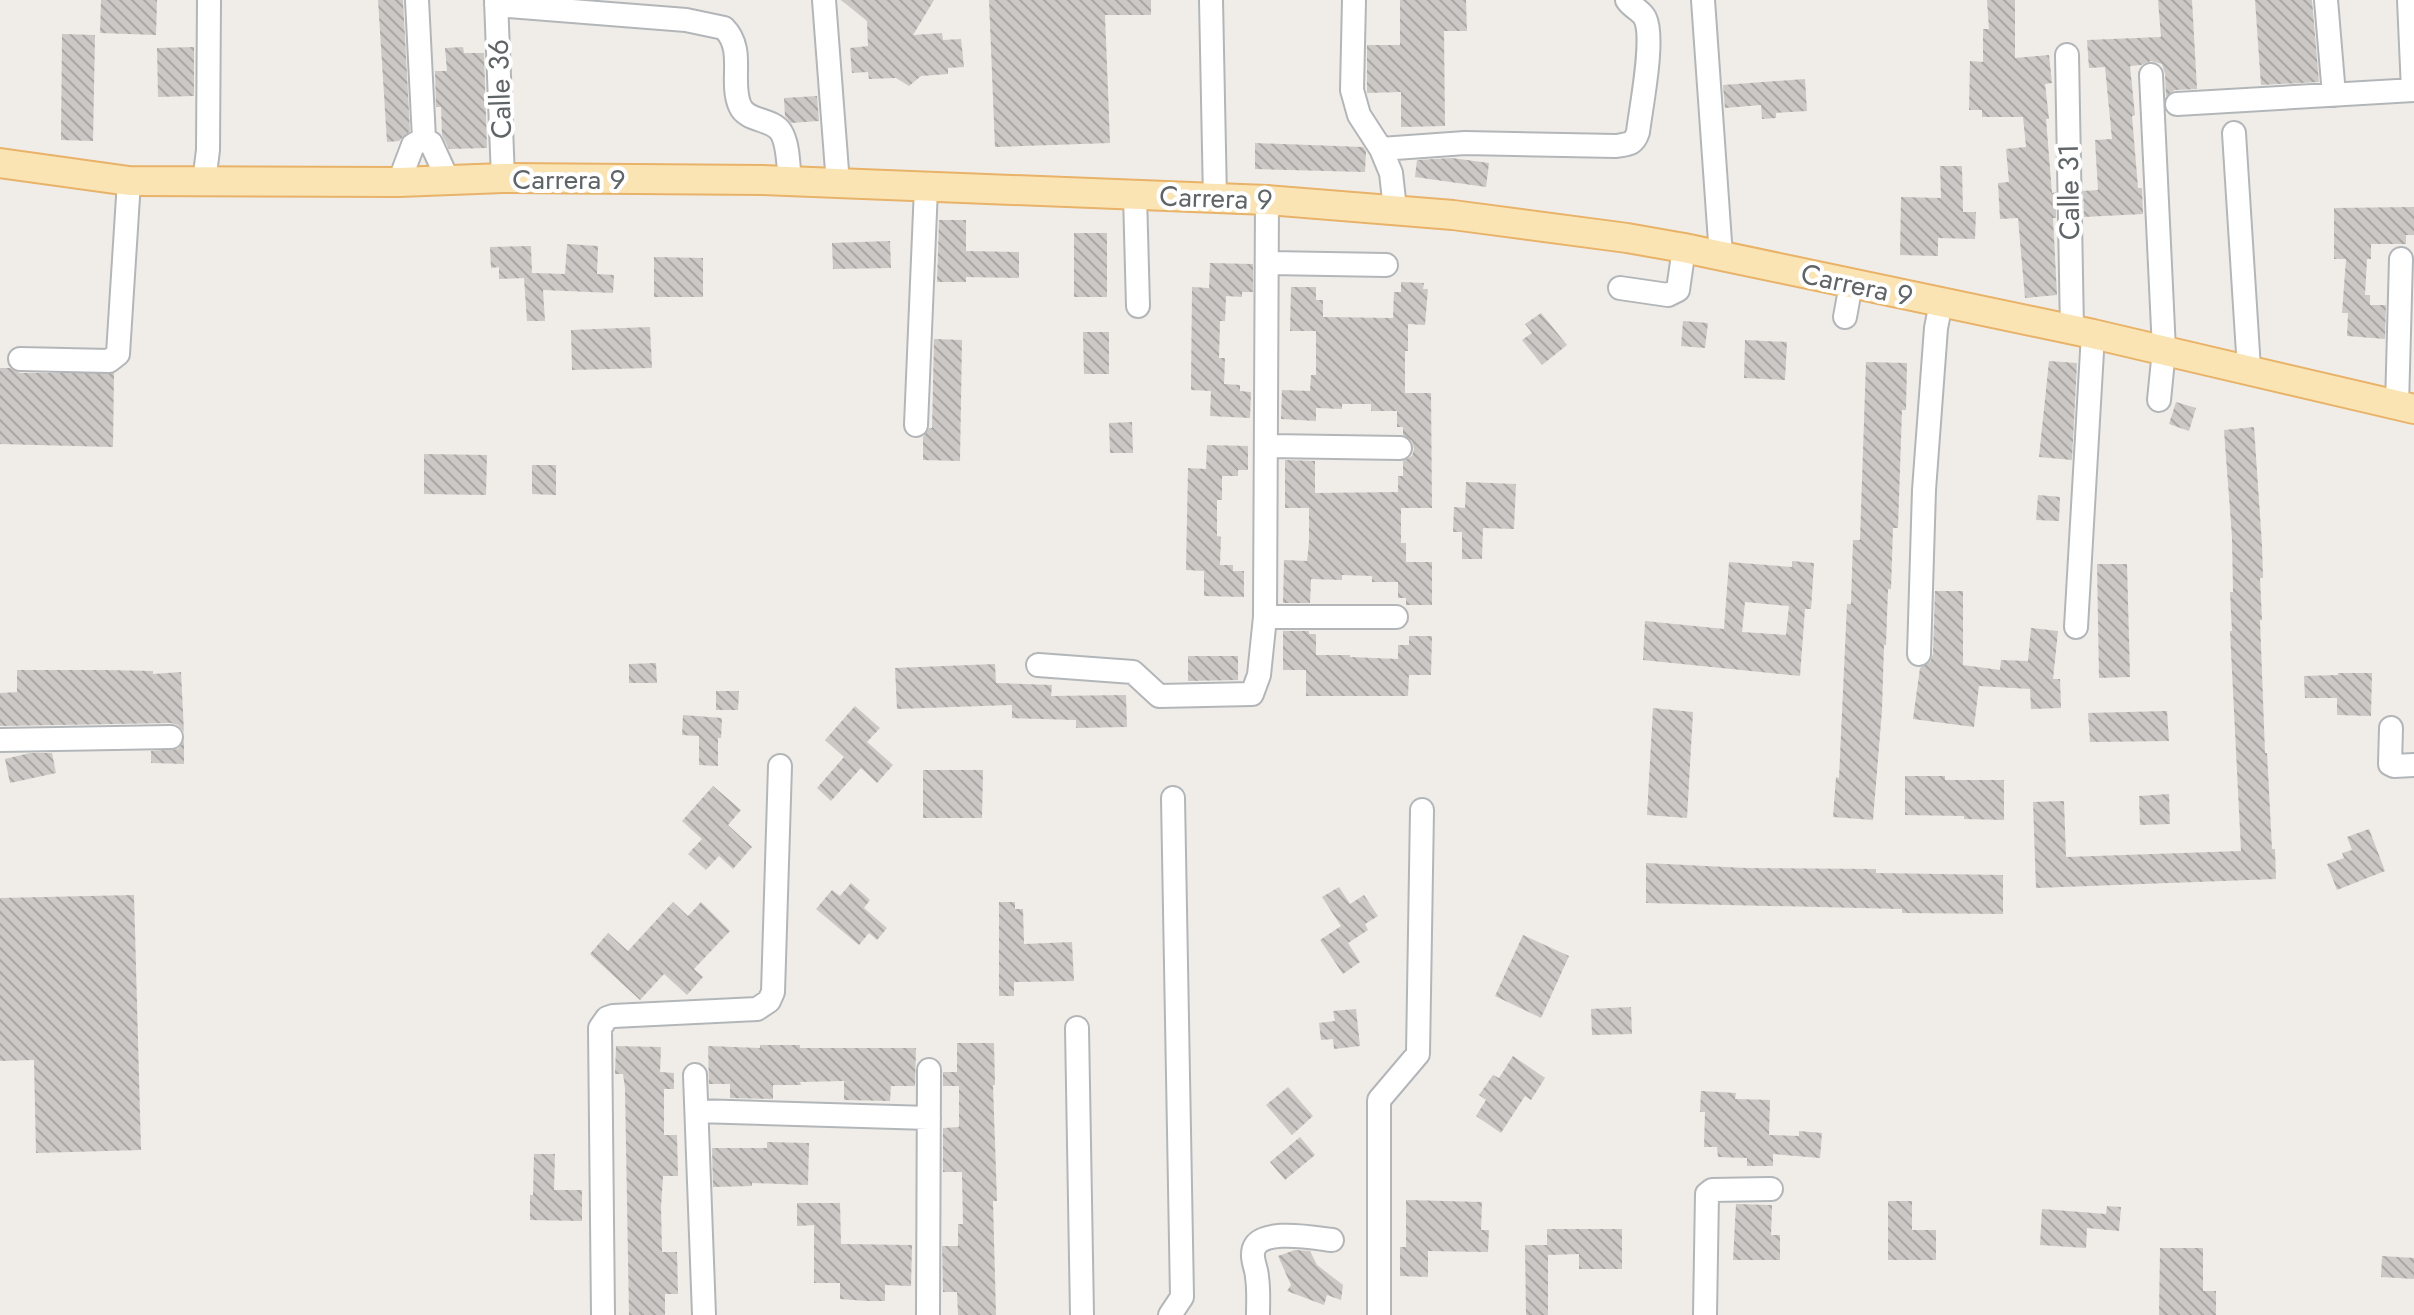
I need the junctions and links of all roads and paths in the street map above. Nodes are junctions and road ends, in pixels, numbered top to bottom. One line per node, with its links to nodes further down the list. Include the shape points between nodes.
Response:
1 (209, 0): 23 (street)
2 (417, 0): 17 (street)
3 (824, 0): 26 (street)
4 (1211, 0): 29 (street)
5 (1354, 0): 18 (street, via 1352,90 1359,115)
6 (1627, 0): 18 (street, via 1643,14 1650,33 1638,132 1631,144 1465,143)
7 (1703, 0): 34 (street)
8 (2326, 0): 14 (street)
9 (2409, 0): 13 (street)
10 (496, 2): 20 (street, Calle 36); 25 (street, via 724,28 735,43 739,104 745,113 784,135)
11 (2067, 55): 43 (street, Calle 31)
12 (2151, 75): 44 (street)
13 (2414, 90): 14 (street)
14 (2334, 95): 15 (street)
15 (2177, 104)
16 (2234, 133): 46 (street)
17 (424, 139): 21 (street, via 431,143); 24 (street, via 413,145)
18 (1381, 149): 31 (street, via 1391,173)
19 (0, 163): 22 (main road, Carrera 9)
20 (503, 178): 21 (main road, Carrera 9); 25 (main road, Carrera 9)
21 (448, 180): 24 (main road, Carrera 9)
22 (129, 181): 23 (main road, Carrera 9); 45 (street, via 118,354 109,361)
23 (204, 182): 24 (main road, Carrera 9)
24 (399, 182)
25 (790, 182): 26 (main road, Carrera 9)
26 (838, 184): 27 (main road, Carrera 9)
27 (930, 188): 28 (main road, Carrera 9); 39 (street); 49 (street)
28 (1135, 195): 29 (main road, Carrera 9); 41 (street)
29 (1215, 199): 30 (main road, Carrera 9)
30 (1267, 200): 31 (main road, Carrera 9); 33 (street)
31 (1395, 209): 32 (main road, Carrera 9)
32 (1684, 248): 34 (main road, Carrera 9); 38 (street, via 1678,290 1668,295)
33 (1267, 255): 36 (street); 50 (street)
34 (1721, 256): 37 (main road, Carrera 9)
35 (2401, 259): 48 (street)
36 (1386, 265)
37 (1851, 284): 40 (main road, Carrera 9); 42 (street)
38 (1620, 288)
39 (932, 303)
40 (1941, 303): 43 (main road, Carrera 9); 55 (street, via 1924,490)
41 (1138, 306)
42 (1845, 317)
43 (2082, 332): 44 (main road, Carrera 9); 54 (street, Calle 31)
44 (2164, 350): 46 (main road, Carrera 9); 47 (street)
45 (20, 359)
46 (2249, 369): 48 (main road, Carrera 9)
47 (2159, 400)
48 (2405, 407)
49 (916, 425)
50 (1267, 446): 51 (street); 52 (street)
51 (1400, 448)
52 (1265, 617): 53 (street); 56 (street, via 1252,694 1159,696 1133,672)
53 (1396, 617)
54 (2076, 627)
55 (1919, 654)
56 (1038, 665)
57 (2391, 728): 60 (street, via 2390,764)
58 (171, 737): 59 (street)
59 (0, 740)
60 (2414, 765)
61 (780, 766): 71 (street, via 769,1001 757,1009 613,1016 600,1028)
62 (1173, 798): 76 (street, via 1182,1297)
63 (1422, 810): 78 (street, via 1418,1054 1379,1100)
64 (1077, 1028): 75 (street)
65 (929, 1070): 68 (street)
66 (695, 1075): 67 (street)
67 (697, 1111): 68 (street); 72 (street)
68 (929, 1118): 74 (street)
69 (1771, 1189): 79 (street, via 1707,1194)
70 (1332, 1240): 77 (street, via 1286,1235 1265,1238 1254,1247)
71 (603, 1315)
72 (704, 1315)
73 (911, 1315): 74 (street)
74 (928, 1315)
75 (1082, 1315)
76 (1170, 1315)
77 (1258, 1315)
78 (1379, 1315)
79 (1705, 1315)

